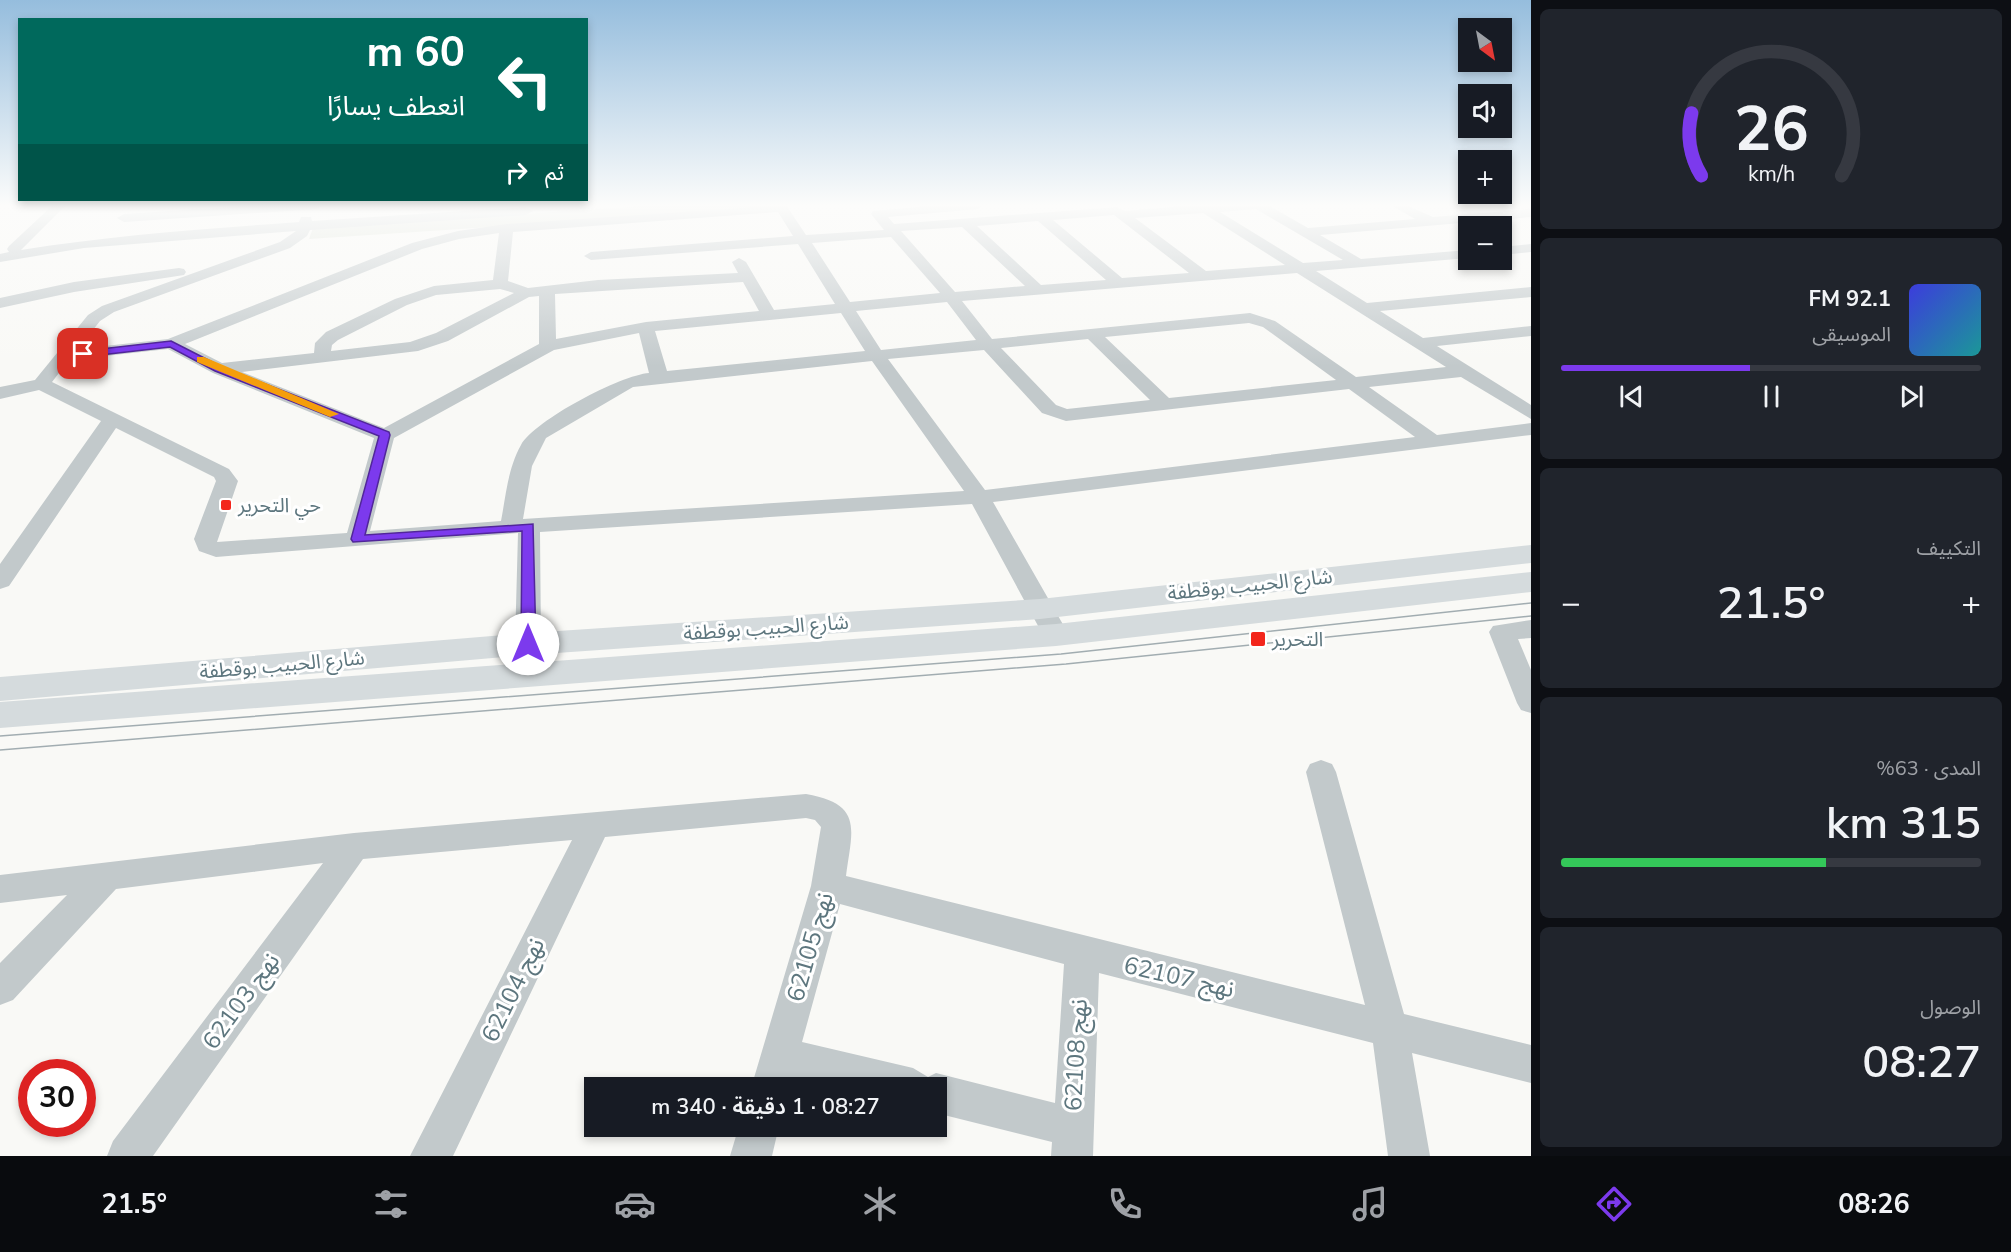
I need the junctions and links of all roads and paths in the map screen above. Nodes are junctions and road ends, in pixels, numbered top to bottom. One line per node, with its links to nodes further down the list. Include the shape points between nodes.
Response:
1 (246, 259): 15 (street)
2 (385, 259): 36 (street)
3 (503, 259): 20 (street)
4 (593, 259): 21 (street)
5 (737, 259): 18 (street)
6 (814, 259): 28 (street)
7 (918, 259): 26 (street)
8 (1005, 259): 22 (street)
9 (1091, 259): 19 (street)
10 (1181, 259): 17 (street)
11 (1283, 259): 16 (street)
12 (1352, 259): 14 (street)
13 (1415, 259): 14 (street)
14 (1360, 264): 16 (street)
15 (224, 267): 27 (street, via 74,287); 39 (street, via 108,309 94,318)
16 (1299, 269): 17 (street); 29 (street)
17 (1204, 276): 19 (street)
18 (746, 277): 21 (street); 30 (street)
19 (1119, 283): 22 (street)
20 (500, 284): 25 (street); 40 (street, via 418,295 332,336 324,343)
21 (598, 285): 23 (street)
22 (1038, 290): 26 (street)
23 (547, 291): 25 (street); 37 (street)
24 (1531, 292): 29 (street)
25 (525, 293): 40 (street, via 429,342)
26 (951, 297): 28 (street); 34 (street)
27 (0, 303)
28 (846, 308): 30 (street); 38 (street)
29 (1365, 308): 35 (street)
30 (769, 315): 31 (street)
31 (646, 327): 37 (street); 43 (street)
32 (1531, 332): 35 (street)
33 (1091, 333): 34 (street); 44 (street, via 1250,318 1269,324); 47 (street)
34 (987, 343): 38 (street); 47 (street, via 1056,413)
35 (1419, 343): 42 (street)
36 (171, 344): 39 (street); 41 (street)
37 (548, 346): 51 (street)
38 (876, 355): 43 (street); 53 (street)
39 (61, 356): 45 (street)
40 (322, 356): 41 (street)
41 (219, 369): 51 (street)
42 (1463, 371): 44 (street); 48 (street)
43 (659, 376): 54 (street, via 627,383 539,434 525,455)
44 (1353, 383): 47 (street); 52 (street)
45 (40, 384): 46 (street); 49 (street)
46 (2, 395)
47 (1165, 404)
48 (1531, 413)
49 (112, 420): 55 (street, via 222,473 227,481 205,539 207,546 216,550); 57 (street)
50 (1531, 429): 52 (street)
51 (385, 435): 55 (street)
52 (1435, 442): 53 (street)
53 (979, 497): 54 (street); 59 (street)
54 (520, 527): 55 (street); 61 (street)
55 (357, 539)
56 (1531, 554): 59 (main road, شارع الحبيب بوقطفة)
57 (0, 581)
58 (1531, 582): 59 (main road, شارع الحبيب بوقطفة)
59 (1048, 622): 61 (main road, شارع الحبيب بوقطفة); 64 (main road, شارع الحبيب بوقطفة)
60 (1531, 629): 63 (street, via 1502,632)
61 (528, 644): 62 (main road, شارع الحبيب بوقطفة)
62 (0, 689)
63 (1531, 703)
64 (0, 715)
65 (1321, 772): 73 (street)
66 (595, 825): 67 (street); 69 (street, نهج 62105, via 806,806 823,809 837,827); 81 (street, نهج 62104)
67 (354, 846): 68 (street); 80 (street, نهج 62103)
68 (107, 876): 70 (street); 72 (street)
69 (828, 886): 71 (street, نهج 62107); 75 (street, نهج 62105)
70 (0, 889)
71 (1082, 953): 73 (street, نهج 62107); 79 (street, نهج 62108)
72 (0, 988)
73 (1389, 1027): 74 (street, نهج 62107); 83 (street)
74 (1531, 1064)
75 (774, 1072): 76 (street)
76 (817, 1077)
77 (947, 1097): 79 (street)
78 (756, 1137): 82 (street)
79 (1072, 1142)
80 (128, 1156)
81 (431, 1156)
82 (751, 1156)
83 (1409, 1156)

